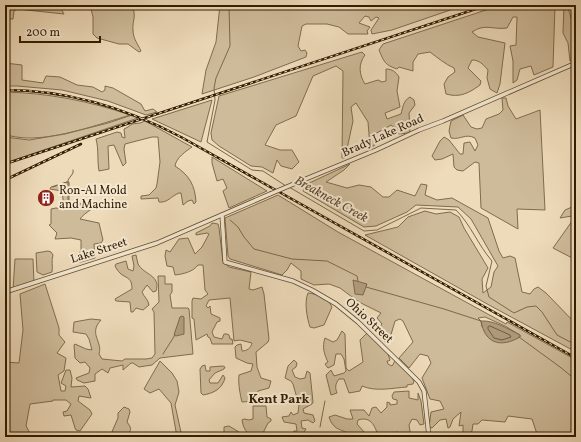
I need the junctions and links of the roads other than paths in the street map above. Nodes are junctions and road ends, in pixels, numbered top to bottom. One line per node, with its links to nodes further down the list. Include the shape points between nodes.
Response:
1 (576, 63): 2 (street, Brady Lake Road, bridge)
2 (222, 216): 3 (street, Brady Lake Road); 5 (street, Ohio Street, via 225,262 300,284 336,304 415,377 422,386)
3 (198, 226): 4 (street, Lake Street, via 158,243)
4 (5, 292)
5 (429, 437)

